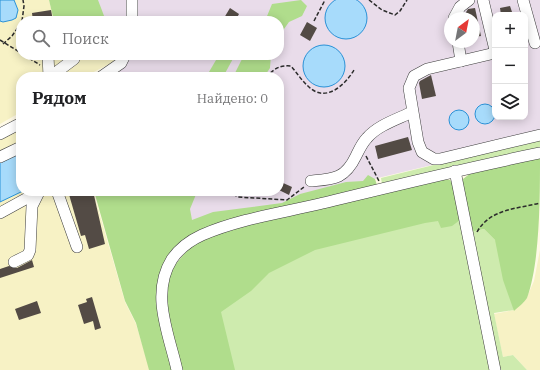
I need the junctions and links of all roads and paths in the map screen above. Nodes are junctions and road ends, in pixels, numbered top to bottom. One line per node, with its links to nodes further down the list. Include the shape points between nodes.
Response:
1 (23, 0): 10 (path)
2 (132, 0): 11 (street)
3 (325, 0): 12 (path)
4 (369, 0): 5 (path, via 382,10 395,15)
5 (407, 0)
6 (469, 0): 9 (street)
7 (483, 0): 18 (street)
8 (523, 0): 15 (street)
9 (457, 12)
10 (22, 16)
11 (132, 16)
12 (314, 21)
13 (16, 30): 16 (path)
14 (0, 40): 16 (path)
15 (533, 43)
16 (3, 44): 19 (path)
17 (459, 48): 25 (street)
18 (494, 48)
19 (16, 50)
20 (492, 52): 25 (street)
21 (32, 60): 26 (path)
22 (48, 60): 28 (street)
23 (73, 60): 29 (street)
24 (122, 60): 30 (street)
25 (461, 61): 32 (street, via 427,69 414,76 409,88)
26 (41, 66)
27 (354, 70): 31 (path, via 347,81 328,94 310,89 290,66 283,65)
28 (49, 72)
29 (57, 72)
30 (108, 72)
31 (270, 72)
32 (412, 112): 35 (street, via 419,148 434,159); 37 (street, via 378,128)
33 (16, 126): 34 (street)
34 (0, 134)
35 (540, 135)
36 (16, 149): 39 (street)
37 (358, 152): 41 (street, via 342,175 333,179); 42 (path, via 368,157)
38 (540, 152): 40 (street)
39 (0, 156)
40 (455, 171): 42 (street); 49 (street)
41 (311, 181): 46 (path, via 287,200)
42 (381, 189): 52 (street, via 226,227 203,235 181,249 168,267 161,289 161,302)
43 (30, 196): 48 (street)
44 (37, 196): 51 (street, via 32,206 30,250 28,255)
45 (59, 196): 50 (street)
46 (238, 196)
47 (540, 204): 49 (path, via 498,213 484,221)
48 (0, 213)
49 (470, 246): 53 (street)
50 (77, 247)
51 (14, 262)
52 (177, 370)
53 (495, 370)

